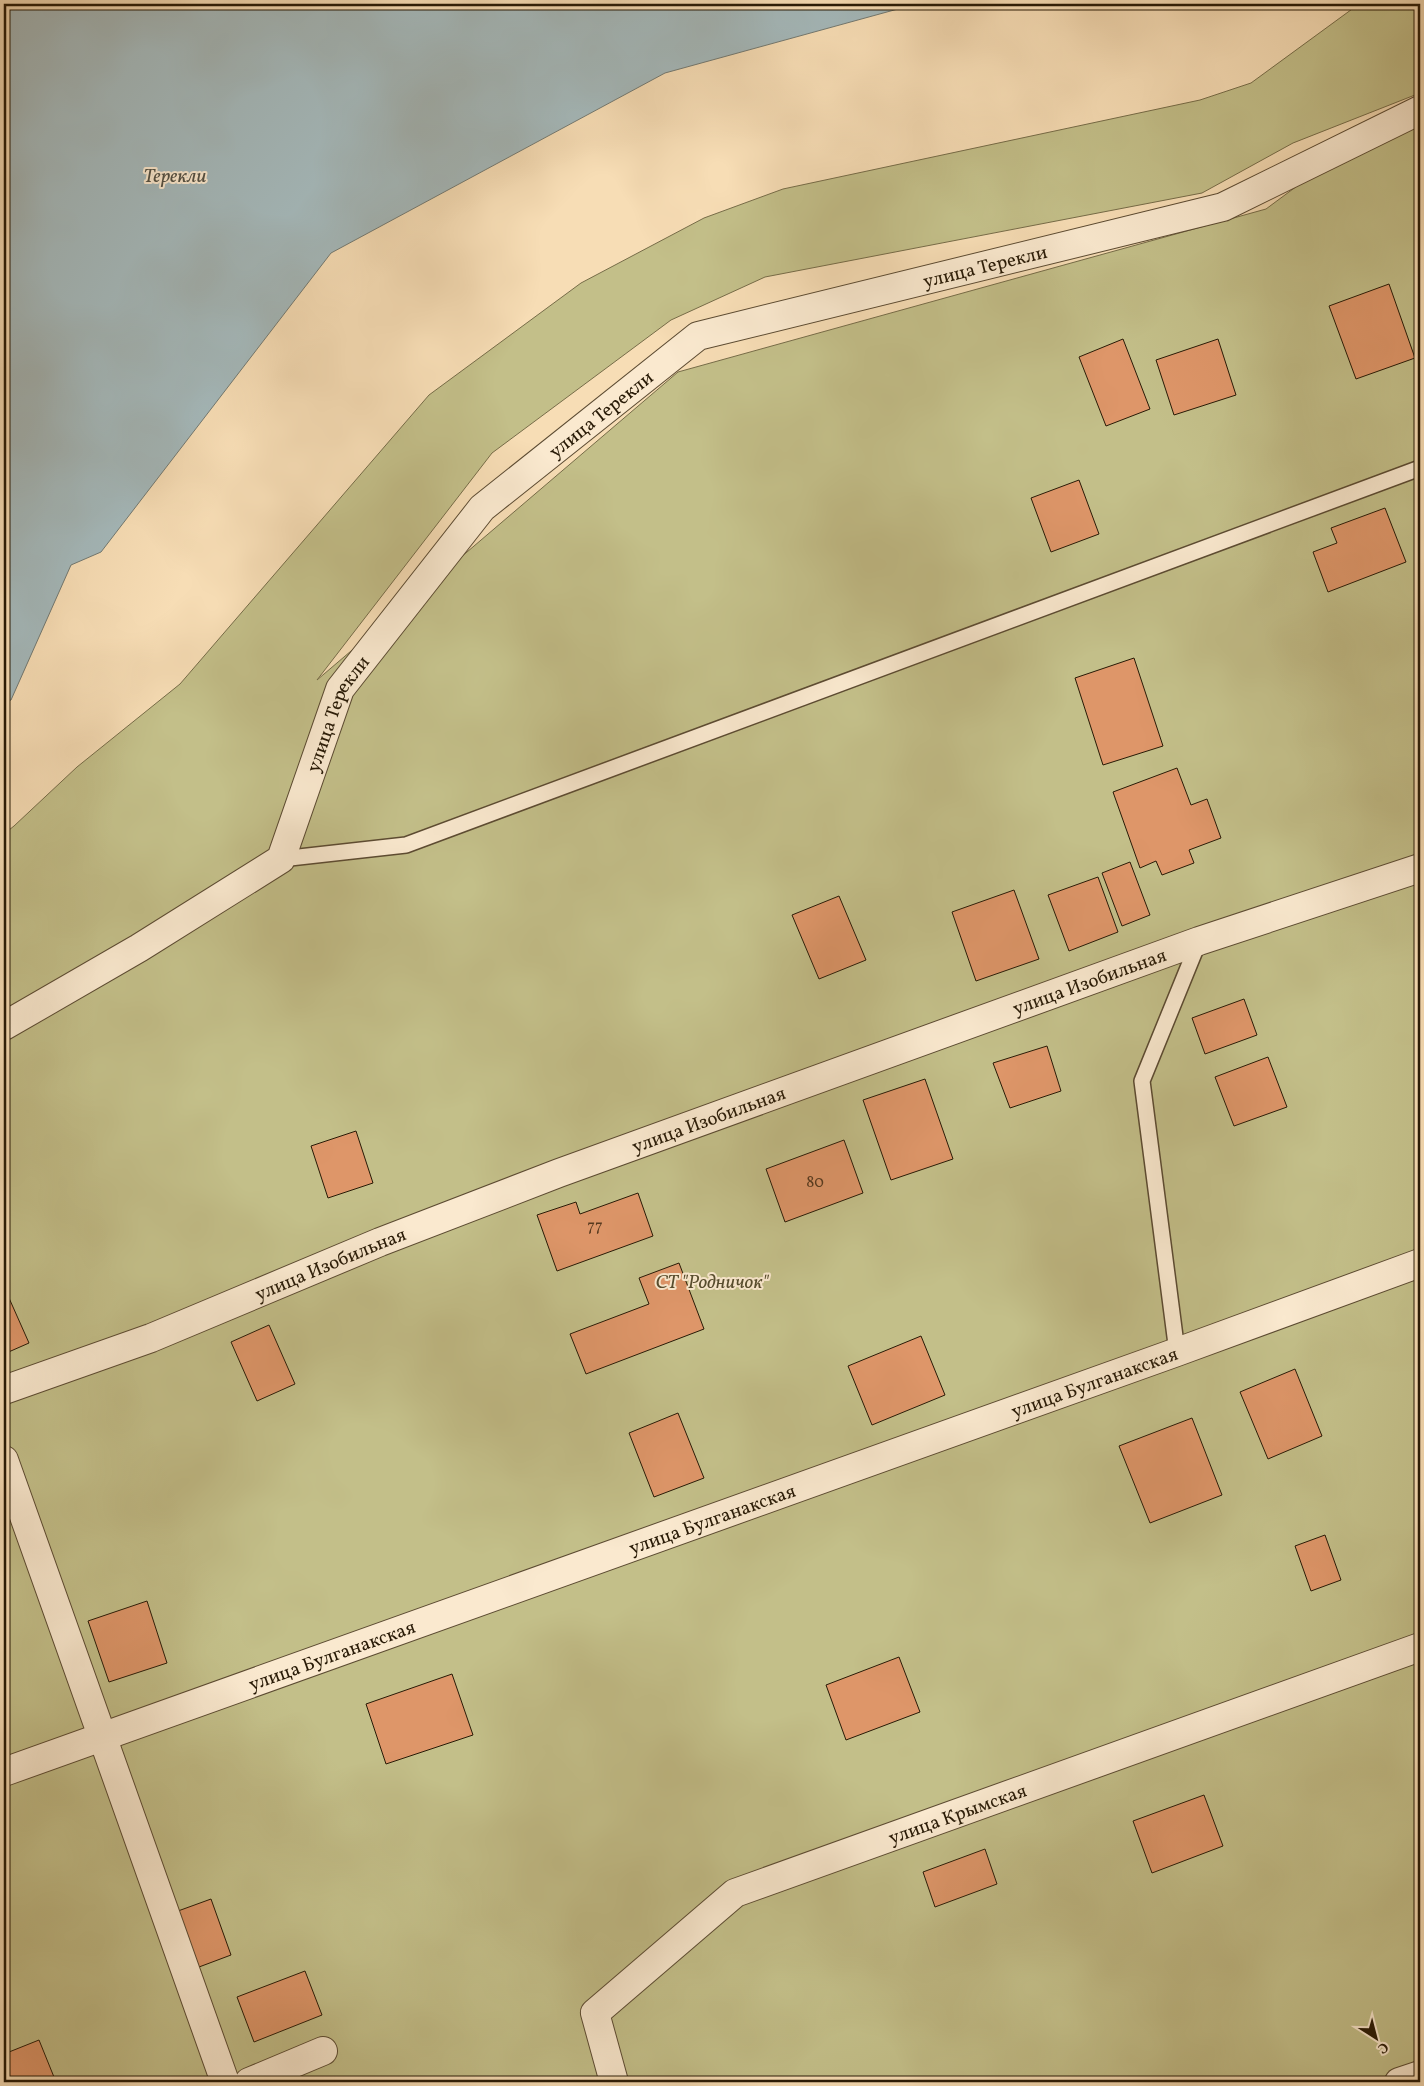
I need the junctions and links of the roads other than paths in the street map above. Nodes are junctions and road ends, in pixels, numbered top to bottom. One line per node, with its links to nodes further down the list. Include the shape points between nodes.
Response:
1 (1420, 110): 3 (street, улица Терекли, via 1223,207 698,336 482,508 340,690)
2 (1420, 468): 3 (lane, via 406,845)
3 (281, 859): 6 (street, via 139,948)
4 (1420, 868): 5 (street, улица Изобильная)
5 (1199, 942): 8 (lane, via 1142,1081); 9 (street, улица Изобильная, via 559,1173 380,1242 152,1338)
6 (4, 1026)
7 (1420, 1263): 8 (street, улица Булганакская)
8 (1178, 1352): 12 (street, улица Булганакская)
9 (4, 1390)
10 (4, 1460): 12 (street)
11 (1420, 1648): 18 (street, улица Крымская, via 735,1893 595,2013)
12 (103, 1736): 13 (street, улица Булганакская); 16 (street)
13 (4, 1772)
14 (323, 2051): 17 (street)
15 (1420, 2075): 19 (street)
16 (225, 2082)
17 (249, 2082)
18 (614, 2082)
19 (1399, 2082)

